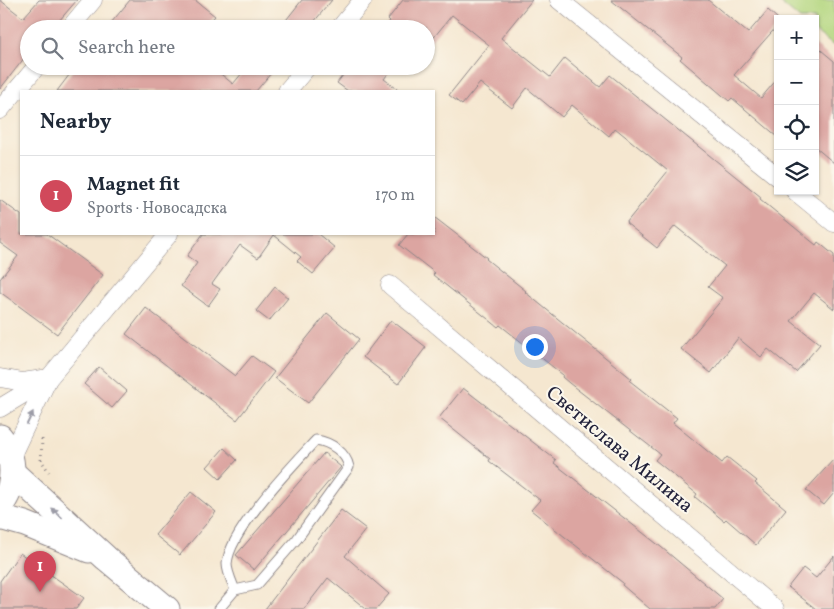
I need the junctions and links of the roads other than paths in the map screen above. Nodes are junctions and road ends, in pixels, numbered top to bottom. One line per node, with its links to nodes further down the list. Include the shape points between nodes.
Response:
1 (93, 0): 4 (street)
2 (363, 0): 5 (street)
3 (558, 0): 10 (street)
4 (76, 20)
5 (346, 20)
6 (29, 75): 9 (street)
7 (300, 75): 8 (street)
8 (288, 90)
9 (0, 110)
10 (774, 174)
11 (800, 195): 12 (street)
12 (834, 223)
13 (168, 235): 16 (street)
14 (390, 285): 25 (street, Светислава Милина)
15 (0, 378): 16 (street, via 23,382)
16 (48, 379): 17 (street); 18 (street, one-way to 16)
17 (0, 408)
18 (8, 456): 19 (main road, via 10,490); 21 (main road, one-way to 18)
19 (0, 506)
20 (0, 517): 21 (main road)
21 (106, 558): 23 (main road)
22 (235, 590): 22 (lane, via 227,566 229,551 236,538 251,514 316,440 325,441 342,454 349,467 297,540 256,585); 24 (lane)
23 (167, 609)
24 (219, 609)
25 (775, 609)

